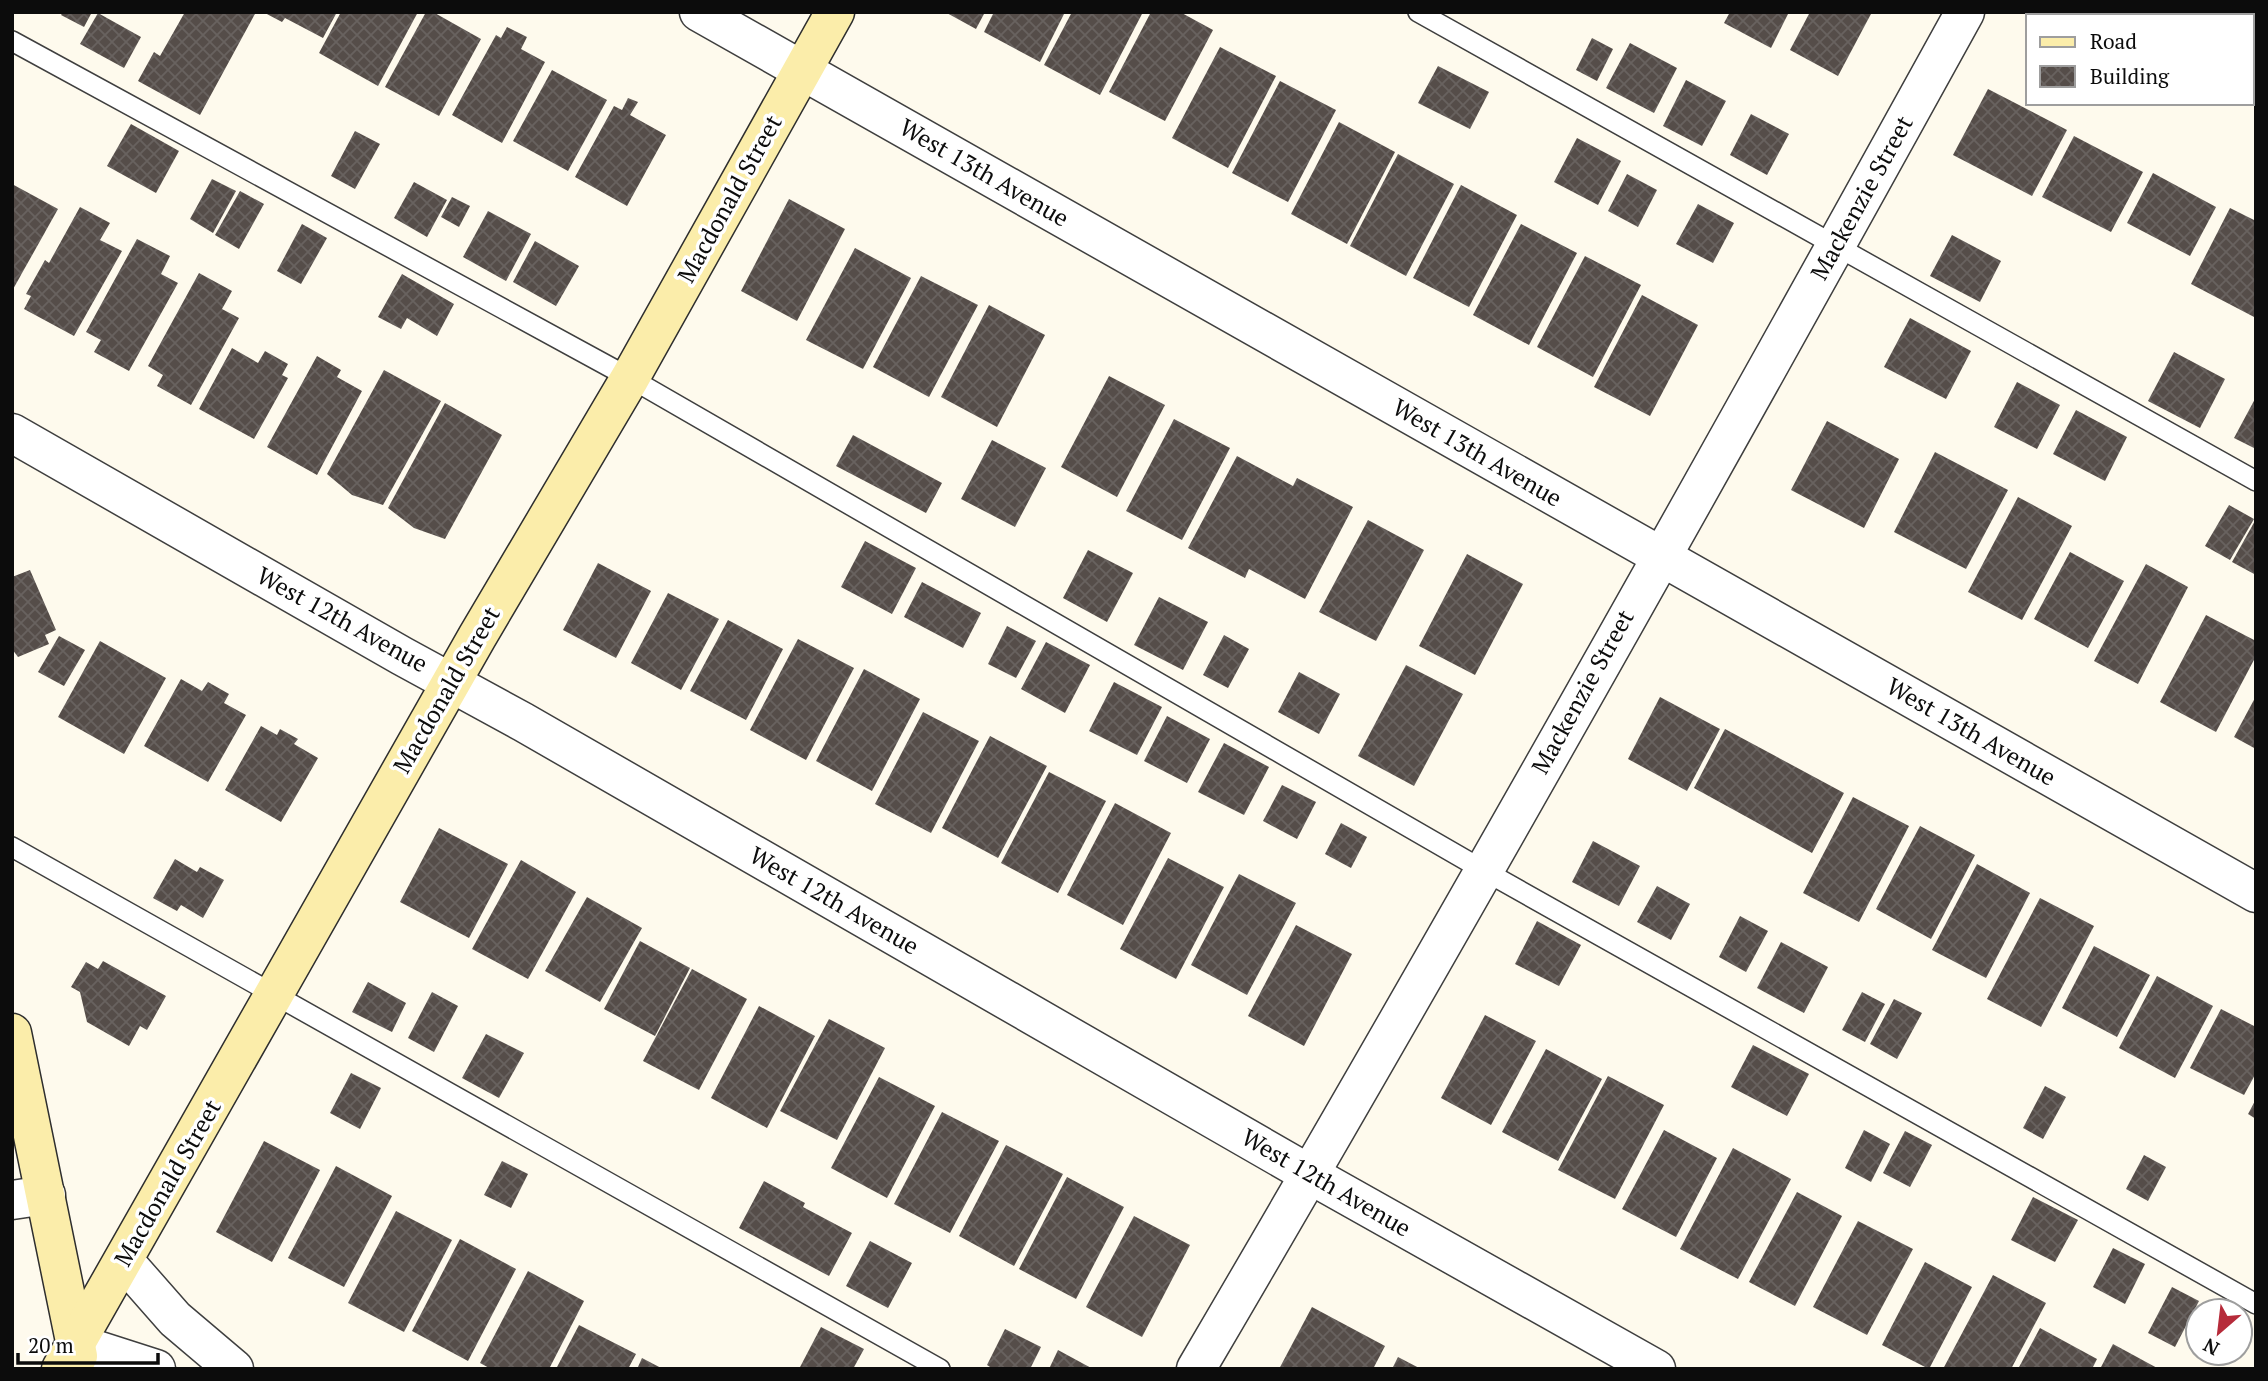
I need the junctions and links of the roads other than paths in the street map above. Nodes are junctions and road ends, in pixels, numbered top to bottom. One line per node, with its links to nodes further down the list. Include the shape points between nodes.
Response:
1 (699, 12): 6 (street, West 13th Avenue)
2 (835, 12): 6 (street, Macdonald Street)
3 (1418, 12): 7 (lane)
4 (1965, 12): 7 (street, Mackenzie Street)
5 (12, 41): 8 (lane)
6 (803, 70): 8 (street, Macdonald Street); 11 (street, West 13th Avenue)
7 (1836, 245): 10 (lane); 11 (street, Mackenzie Street)
8 (629, 378): 12 (street, Macdonald Street); 14 (lane)
9 (12, 433): 12 (street, West 12th Avenue)
10 (2256, 481)
11 (1660, 557): 14 (street, Mackenzie Street); 15 (street, West 13th Avenue)
12 (451, 682): 16 (street, Macdonald Street); 18 (street, West 12th Avenue)
13 (12, 847): 16 (lane)
14 (1483, 870): 18 (street, Mackenzie Street); 21 (lane)
15 (2256, 893)
16 (275, 994): 20 (street, Macdonald Street); 25 (lane)
17 (12, 1033): 19 (street)
18 (1309, 1174): 26 (street, Mackenzie Street); 27 (street, West 12th Avenue)
19 (29, 1197): 22 (street)
20 (124, 1261): 22 (street, Macdonald Street); 24 (street, via 175,1319)
21 (2256, 1304)
22 (73, 1360): 23 (street)
23 (156, 1369)
24 (234, 1369)
25 (940, 1369)
26 (1196, 1369)
27 (1656, 1369)

